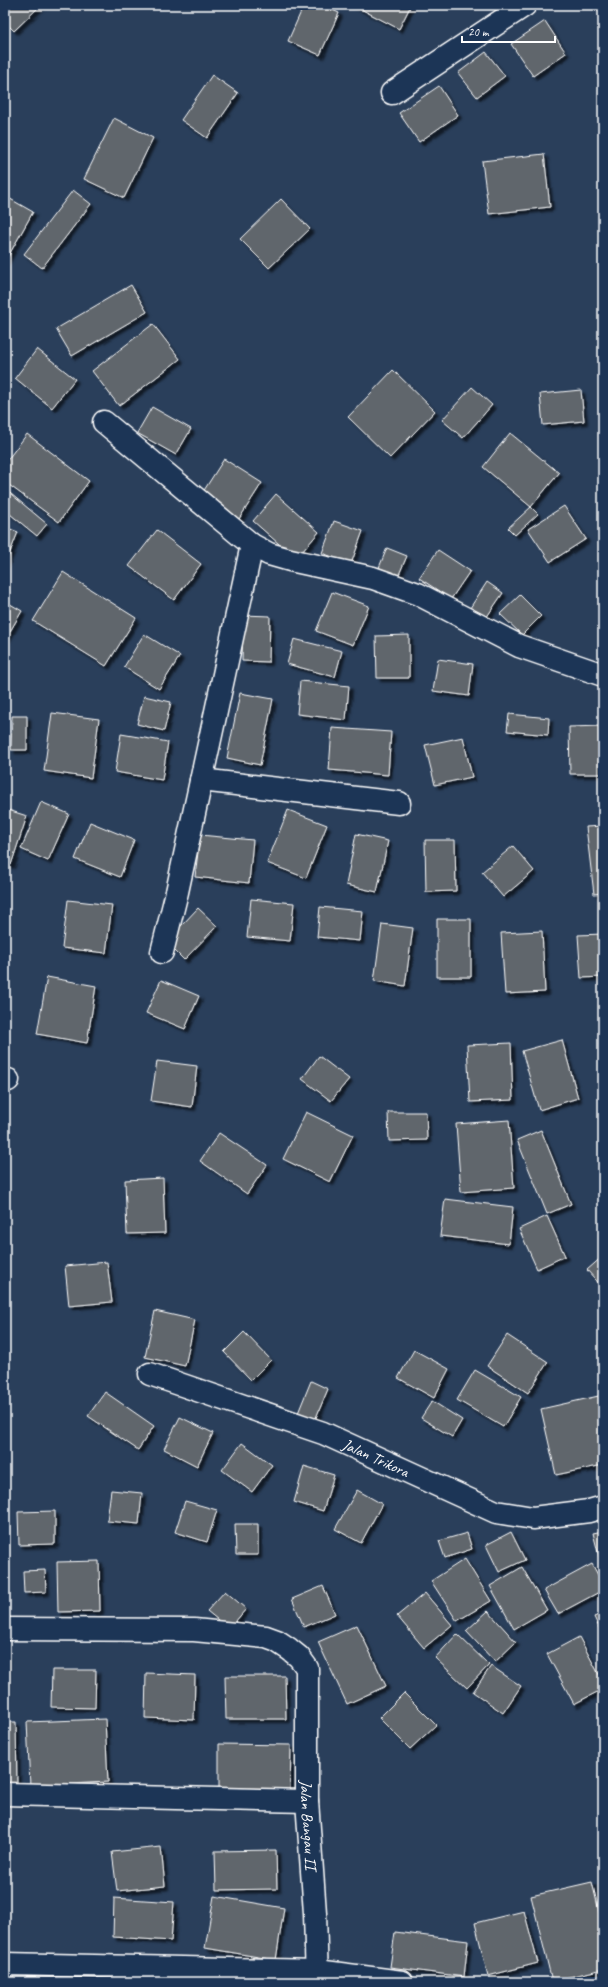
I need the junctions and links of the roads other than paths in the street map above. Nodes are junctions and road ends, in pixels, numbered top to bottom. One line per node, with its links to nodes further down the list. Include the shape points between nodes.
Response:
1 (526, 5): 2 (street)
2 (392, 93)
3 (104, 422): 4 (street)
4 (252, 545): 5 (street, via 269,554 373,578 418,594 519,646); 6 (street)
5 (603, 675)
6 (201, 780): 7 (street); 8 (street)
7 (399, 803)
8 (162, 952)
9 (150, 1374): 10 (street, Jalan Trikora, via 323,1433 496,1512 533,1518)
10 (603, 1507)
11 (5, 1629): 13 (street, Jalan Bangau II, via 194,1630 266,1637 277,1641 294,1653 307,1668)
12 (5, 1794): 13 (street)
13 (307, 1801): 15 (street, Jalan Bangau II)
14 (5, 1964): 15 (street)
15 (317, 1976): 16 (street)
16 (402, 1982)

